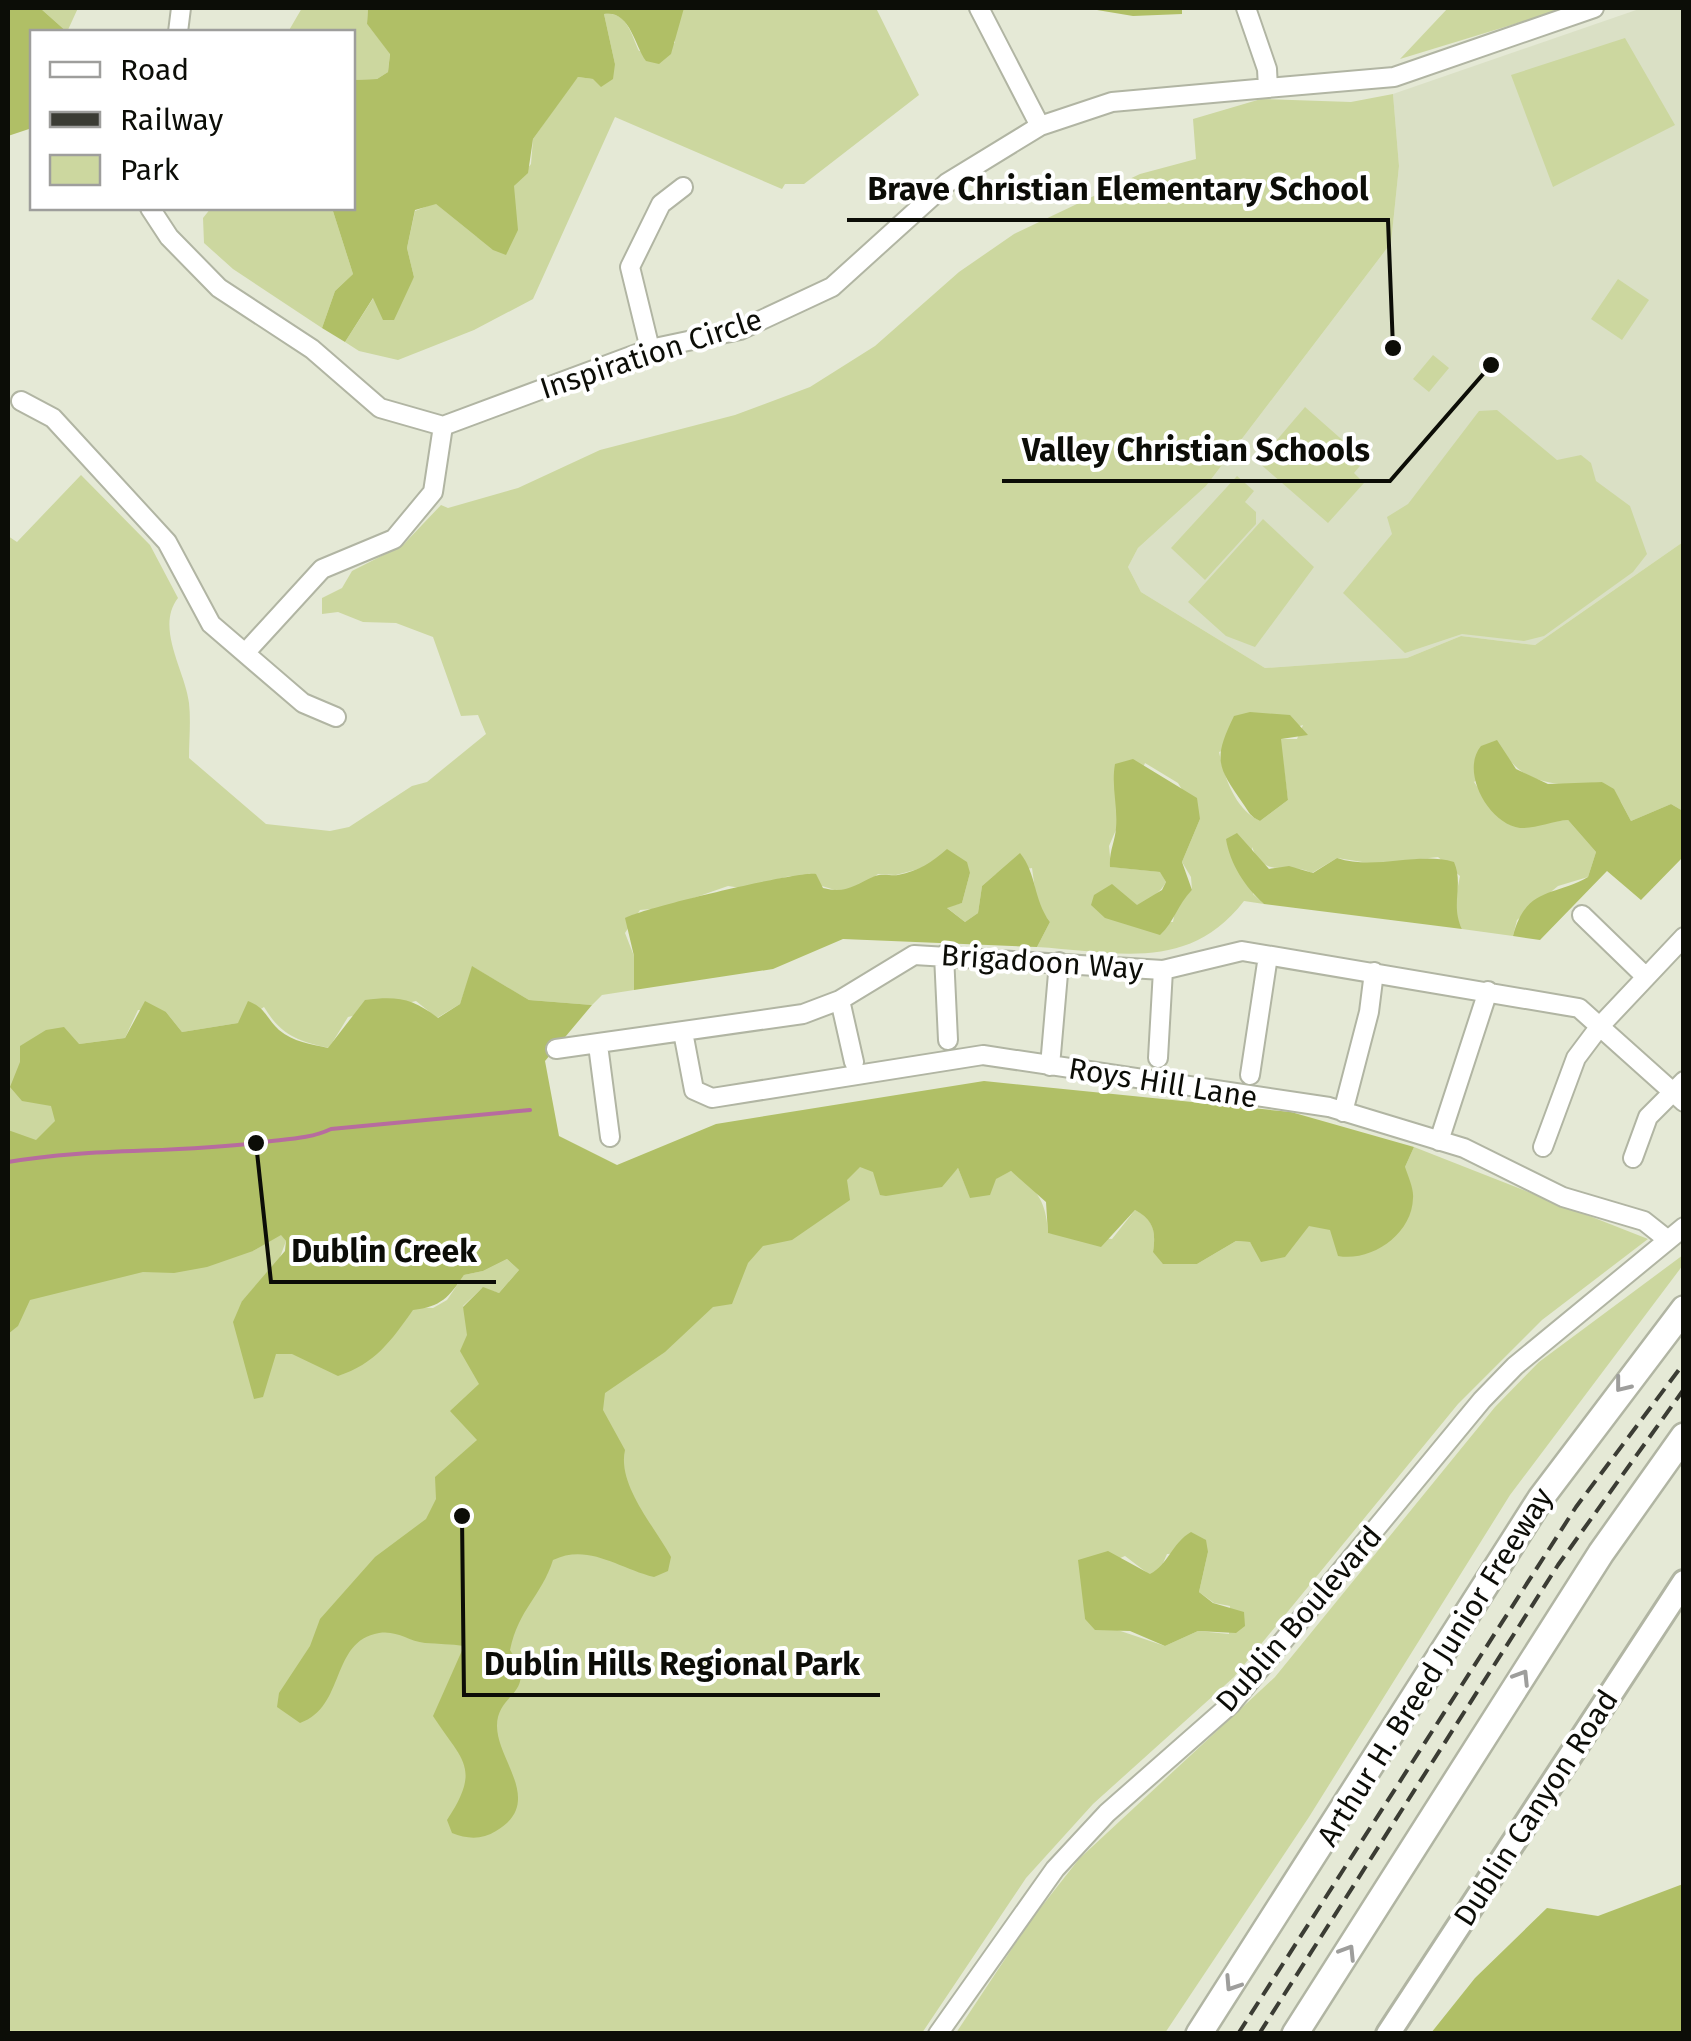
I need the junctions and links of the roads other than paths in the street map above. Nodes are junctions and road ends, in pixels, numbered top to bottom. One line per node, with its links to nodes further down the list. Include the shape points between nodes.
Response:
1 (978, 8): 5 (street)
2 (1246, 8): 4 (street)
3 (1594, 8): 4 (street, Inspiration Circle, via 1382,80)
4 (1268, 88): 5 (street, Inspiration Circle, via 1112,102)
5 (1040, 126): 8 (street, Inspiration Circle, via 947,183 832,286 740,330)
6 (682, 186): 8 (street, via 661,204 630,268)
7 (151, 210): 10 (street, via 219,288 312,349 380,408)
8 (650, 350): 10 (street, Inspiration Circle)
9 (21, 401): 11 (street, via 53,418 167,542 211,624)
10 (443, 426): 11 (street, via 433,492 394,539 322,569)
11 (246, 652): 12 (street, via 303,703)
12 (336, 717)
13 (1582, 916): 20 (street)
14 (1684, 937): 20 (street)
15 (944, 955): 17 (street, Brigadoon Way); 22 (street, Brigadoon Way, via 914,955); 25 (street)
16 (1268, 956): 18 (street, Brigadoon Way, via 1242,950); 19 (street, Brigadoon Way); 31 (street)
17 (1059, 962): 18 (street, Brigadoon Way); 30 (street)
18 (1162, 970): 28 (street)
19 (1374, 972): 21 (street, Brigadoon Way); 33 (street)
20 (1646, 977): 23 (street)
21 (1488, 991): 23 (street, Brigadoon Way, via 1579,1008); 35 (street)
22 (840, 1000): 24 (street, Brigadoon Way, via 803,1014); 29 (street)
23 (1600, 1026): 32 (street, Brigadoon Way); 36 (street, via 1576,1058)
24 (683, 1032): 26 (street, Brigadoon Way); 30 (street, Roys Hill Lane, via 694,1090 712,1098 983,1055)
25 (948, 1040)
26 (598, 1045): 27 (street, Brigadoon Way); 34 (street)
27 (556, 1049)
28 (1158, 1058)
29 (854, 1062)
30 (1050, 1066): 33 (street, Roys Hill Lane)
31 (1250, 1075)
32 (1680, 1091): 37 (street, via 1648,1117)
33 (1343, 1112): 35 (street, Roys Hill Lane)
34 (610, 1137)
35 (1439, 1141): 39 (street, Roys Hill Lane, via 1563,1198 1644,1221)
36 (1542, 1147)
37 (1633, 1158)
38 (1684, 1227): 39 (street, Dublin Boulevard)
39 (1668, 1240): 43 (street, Dublin Boulevard, via 1482,1400 1231,1704 1055,1869)
40 (1684, 1309): 44 (highway, Arthur H. Breed Junior Freeway, one-way to 44, via 1541,1498)
41 (1684, 1436): 45 (highway, one-way to 41, via 1601,1553)
42 (1684, 1582): 46 (main road, Dublin Canyon Road)
43 (938, 2034)
44 (1199, 2034)
45 (1295, 2034)
46 (1388, 2034)

